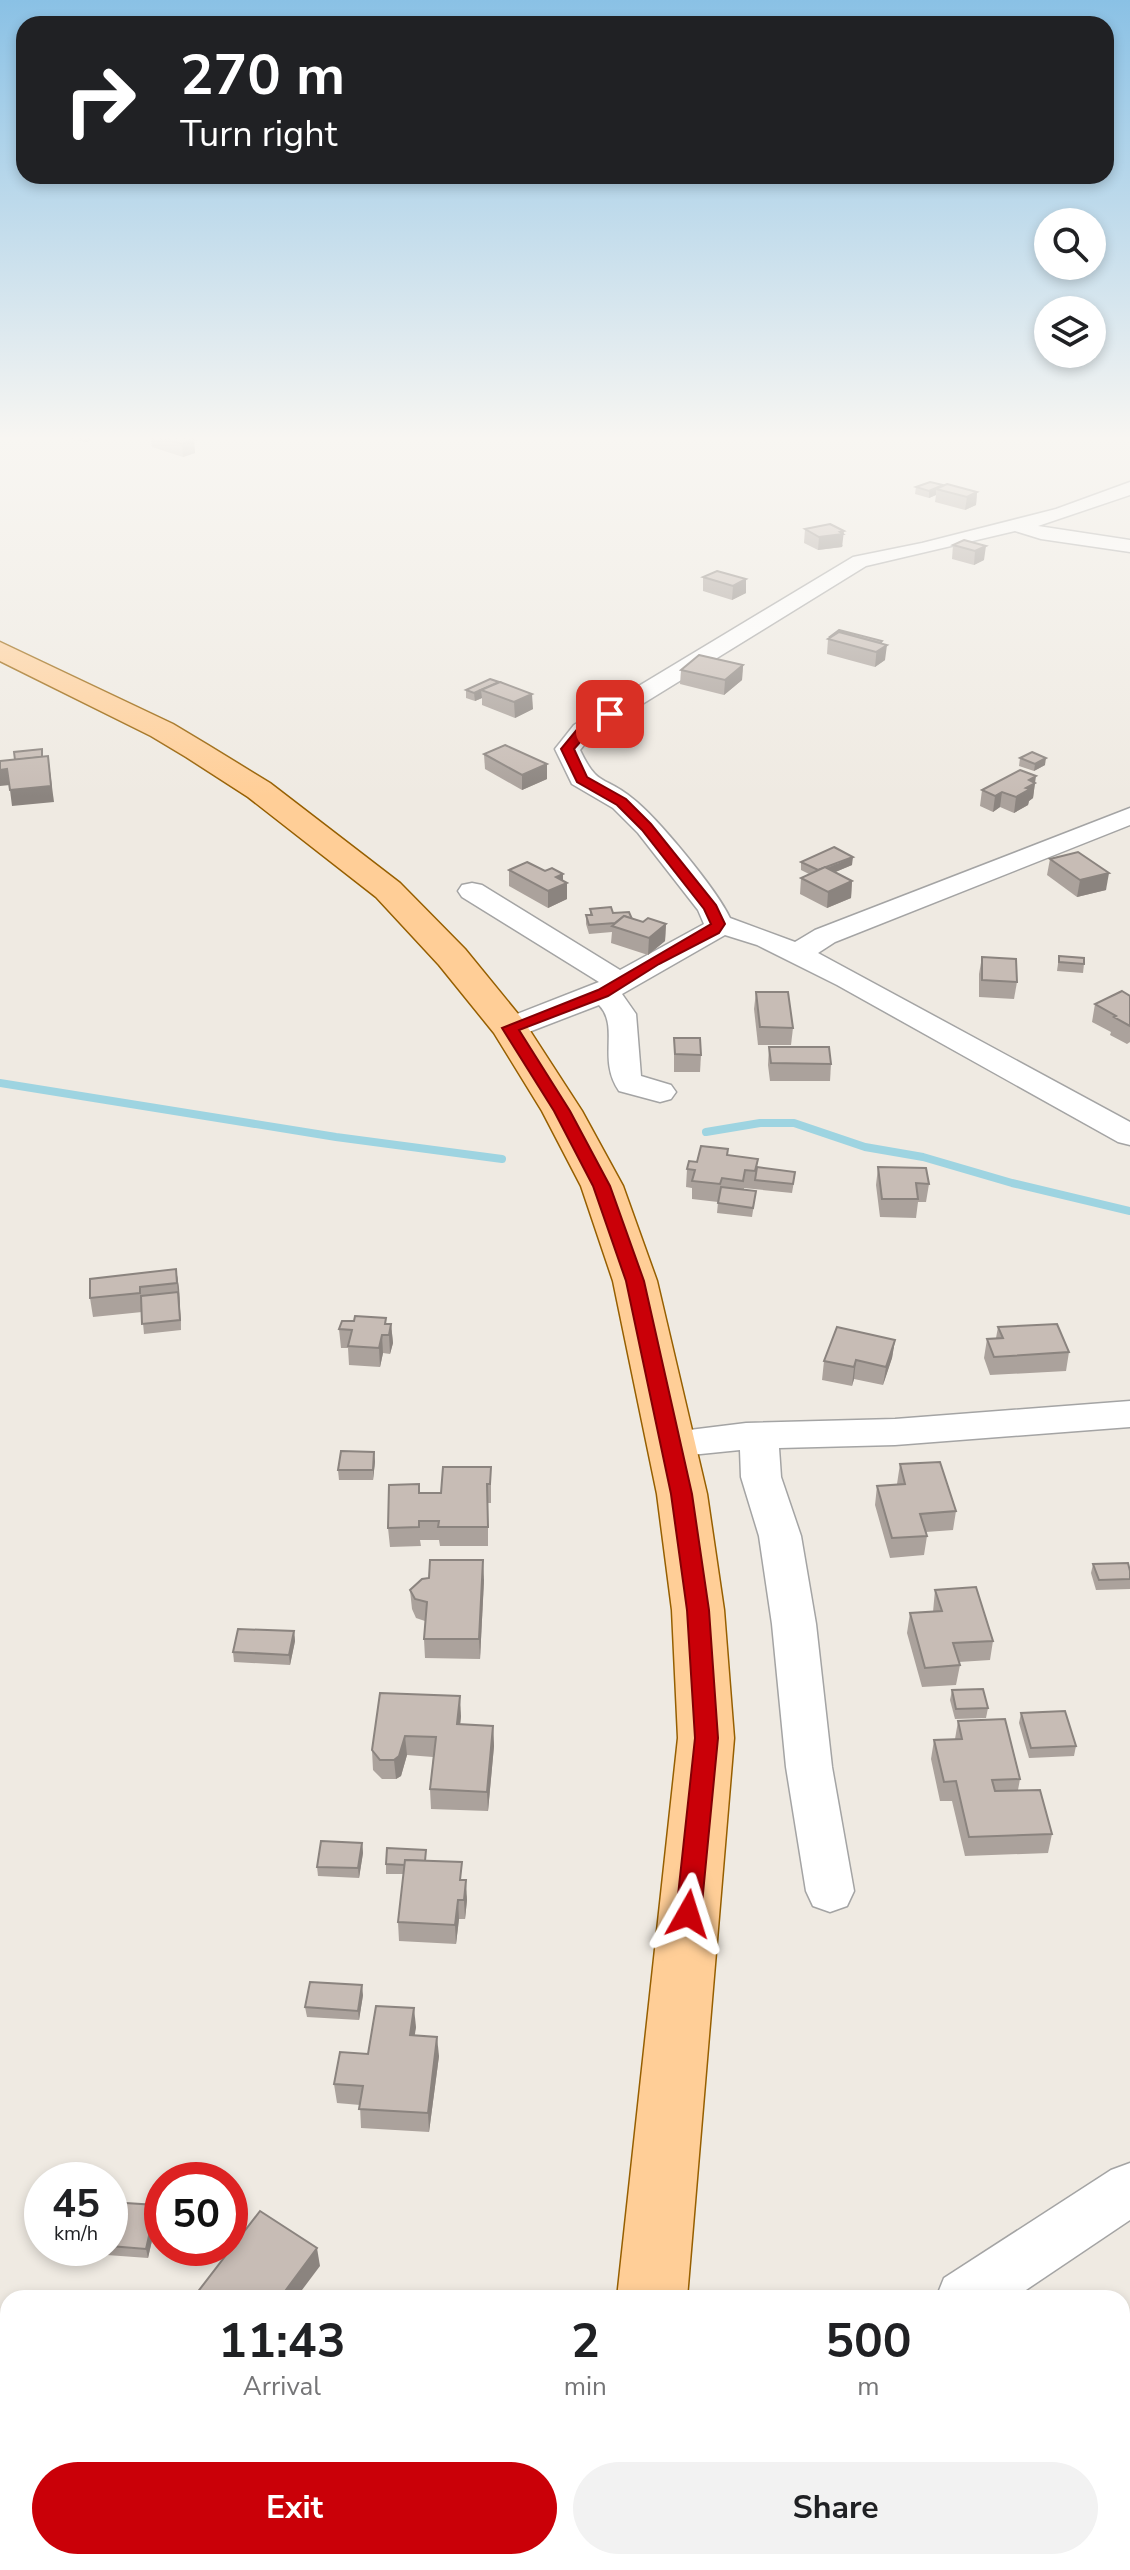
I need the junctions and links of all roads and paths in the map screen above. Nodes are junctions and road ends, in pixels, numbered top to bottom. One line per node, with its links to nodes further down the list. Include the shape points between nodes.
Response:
1 (881, 557): 5 (street, via 860,561 583,730 567,749 581,779 622,802 647,827)
2 (0, 650): 8 (main road, via 162,730 259,790 328,841 388,890)
3 (1130, 816): 6 (street, via 825,936)
4 (472, 891): 7 (street)
5 (718, 924): 6 (street); 7 (street)
6 (796, 954): 10 (street)
7 (612, 988): 8 (street); 9 (street, via 622,1017 624,1076 631,1086)
8 (510, 1028): 13 (main road, via 602,1186 635,1281)
9 (660, 1092)
10 (1130, 1135)
11 (1130, 1414): 12 (street, via 895,1432)
12 (759, 1436): 13 (street); 14 (street, via 761,1477 780,1536 794,1624 809,1767)
13 (671, 1444): 16 (main road, via 698,1610 706,1738)
14 (830, 1891)
15 (1130, 2189): 17 (street)
16 (653, 2290)
17 (976, 2290)

